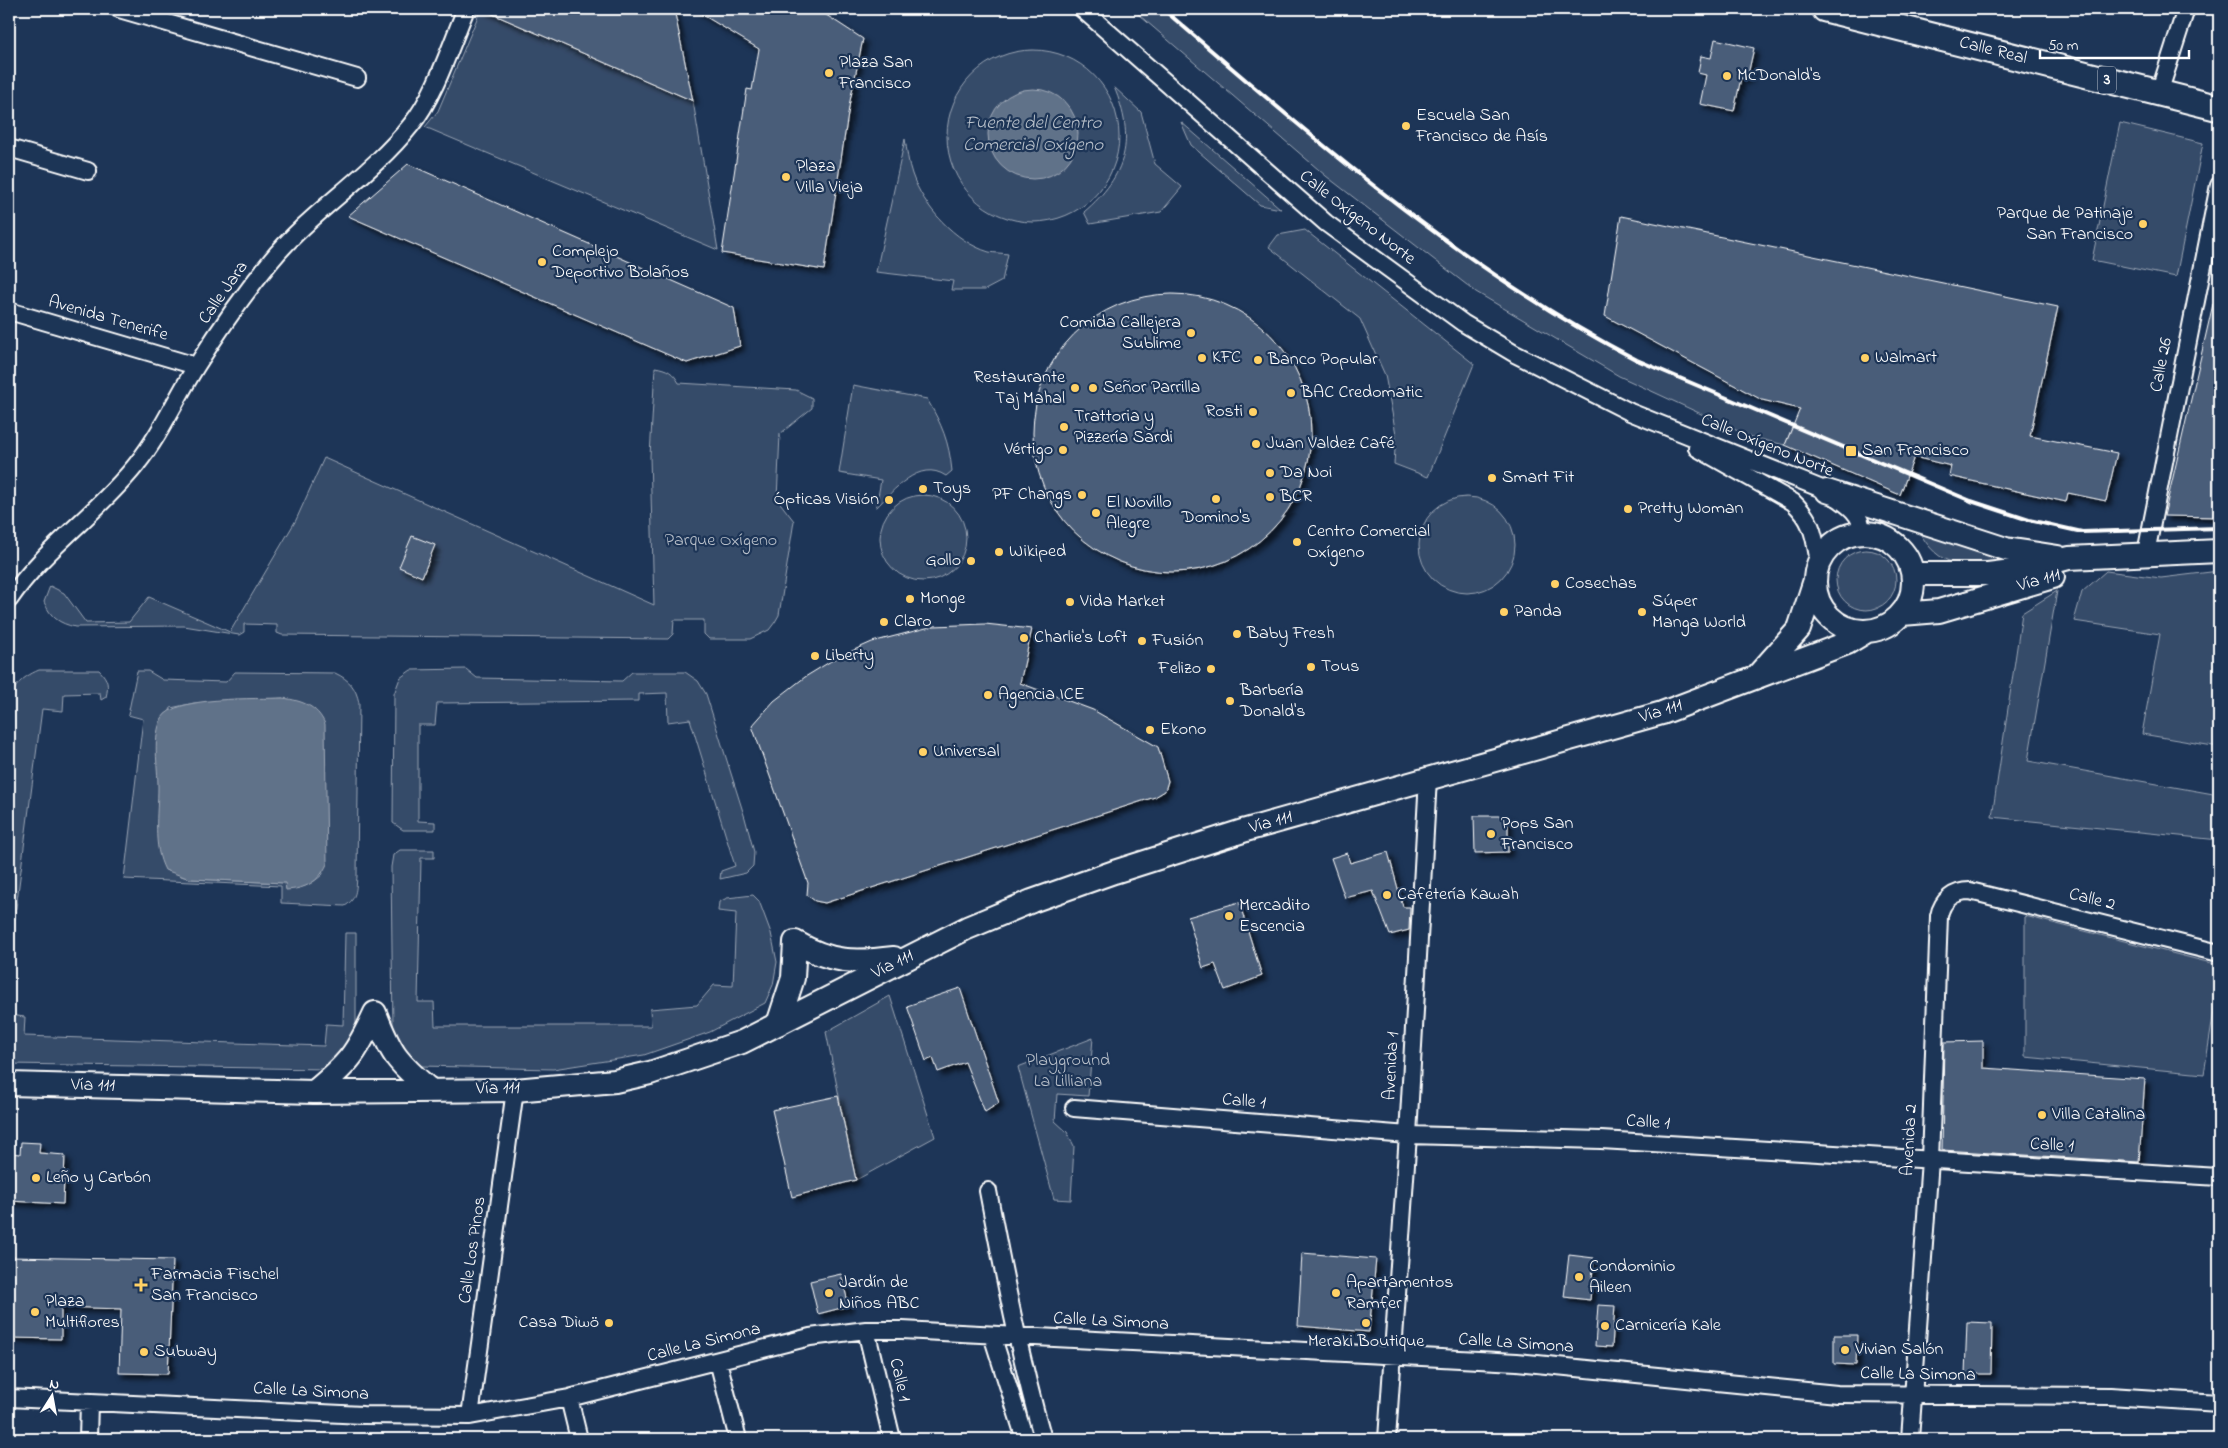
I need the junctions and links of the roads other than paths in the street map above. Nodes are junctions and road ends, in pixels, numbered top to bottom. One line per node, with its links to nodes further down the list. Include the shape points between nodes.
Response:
1 (119, 9): 6 (street)
2 (466, 9): 14 (street, Calle Jara, via 426,103 412,125 292,237 269,263)
3 (1082, 9): 15 (street, Calle Oxígeno Norte, via 1334,229 1463,323 1515,354)
4 (1825, 9): 8 (main road, Calle Real / 3)
5 (2186, 9): 8 (street)
6 (149, 13): 7 (street)
7 (357, 78)
8 (2158, 93): 9 (main road, Calle Real / 3)
9 (2219, 108)
10 (9, 148): 11 (street)
11 (88, 172)
12 (2219, 185): 19 (street, Calle 26)
13 (9, 311): 14 (street, Avenida Tenerife)
14 (196, 366): 23 (street, Calle Jara, via 168,418 138,463 119,486 40,560)
15 (1638, 415): 16 (street, Calle Oxígeno Norte); 21 (street, Calle Oxígeno Norte, via 1793,502 1806,514 1813,530)
16 (1827, 491): 17 (street, Calle Oxígeno Norte, via 1850,506 1862,523); 20 (main road, via 2006,549)
17 (1862, 533): 21 (main road, via 1837,541 1825,552); 22 (main road, via 1890,540 1901,549)
18 (2219, 551): 19 (main road, Vía 111)
19 (2146, 553): 20 (main road, Vía 111); 24 (main road, Vía 111, via 1939,611)
20 (2068, 558): 22 (main road, Vía 111, via 2028,569 1988,574)
21 (1817, 571): 25 (main road, via 1817,597 1824,611 1851,629); 26 (main road, Vía 111, via 1799,629)
22 (1913, 574): 24 (main road, via 1912,595)
23 (9, 600)
24 (1902, 614): 25 (main road, via 1883,628)
25 (1867, 631): 26 (main road, Vía 111, via 1847,643)
26 (1754, 679): 27 (main road, Vía 111, via 1662,713)
27 (1428, 778): 30 (main road, Vía 111, via 1114,872 1013,909); 37 (street, Avenida 1)
28 (1954, 894): 29 (street, Calle 2, via 1970,891); 38 (street, Avenida 2, via 1944,902 1939,916)
29 (2219, 953)
30 (910, 956): 31 (main road, Vía 111); 31 (main road, via 863,962 838,961 813,953 795,942 793,978)
31 (778, 1024): 34 (main road, Vía 111, via 742,1042 650,1073 615,1081)
32 (9, 1084): 35 (main road, Vía 111)
33 (430, 1090): 34 (main road, Vía 111); 35 (main road, Vía 111); 35 (main road, via 401,1066 388,1046 376,1013 349,1062)
34 (516, 1090): 51 (street, Calle Los Pinos)
35 (314, 1092)
36 (1074, 1108): 37 (street, Calle 1)
37 (1408, 1135): 38 (street, Calle 1, via 1601,1140); 44 (street, Avenida 1)
38 (1930, 1160): 39 (street, Calle 1); 46 (street, Avenida 2)
39 (2219, 1177)
40 (988, 1191): 43 (street)
41 (866, 1330): 42 (street, Calle La Simona); 45 (street, Calle La Simona, via 810,1337); 55 (street, Calle 1)
42 (992, 1335): 43 (street, Calle La Simona); 56 (street)
43 (1018, 1337): 44 (street, Calle La Simona); 57 (street, via 1023,1370)
44 (1392, 1355): 46 (street, Calle La Simona, via 1517,1362 1837,1394); 58 (street, Avenida 1)
45 (718, 1361): 48 (street, Calle La Simona); 54 (street)
46 (1914, 1395): 50 (street, Calle La Simona, via 2110,1396); 59 (street, Avenida 2)
47 (9, 1398): 49 (street, Calle La Simona)
48 (569, 1398): 51 (street, Calle La Simona); 53 (street)
49 (89, 1402): 51 (street, Calle La Simona, via 363,1415); 52 (street)
50 (2219, 1403)
51 (470, 1416)
52 (88, 1439)
53 (579, 1439)
54 (738, 1439)
55 (892, 1439)
56 (1025, 1439)
57 (1043, 1439)
58 (1387, 1439)
59 (1910, 1439)

